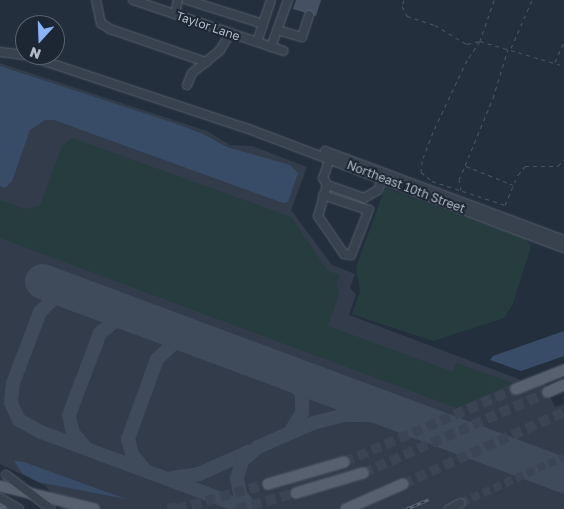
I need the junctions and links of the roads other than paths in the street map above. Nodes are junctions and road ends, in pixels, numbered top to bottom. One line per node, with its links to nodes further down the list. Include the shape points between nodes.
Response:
1 (96, 0): 17 (street, via 101,23 110,29)
2 (133, 0): 7 (street, Taylor Lane)
3 (178, 0): 7 (street)
4 (187, 0): 9 (street)
5 (271, 0): 9 (street)
6 (288, 0): 10 (street)
7 (175, 14): 11 (street, Taylor Lane)
8 (310, 16): 10 (street, via 302,37)
9 (263, 24): 12 (street)
10 (277, 30): 13 (street)
11 (230, 34): 12 (street, Taylor Lane); 17 (street, via 220,50)
12 (257, 42): 13 (street, Taylor Lane)
13 (271, 47): 14 (street, Taylor Lane)
14 (284, 51)
15 (0, 52): 16 (street, Northeast 10th Street)
16 (15, 54)
17 (206, 62): 19 (street, via 192,73)
18 (55, 65): 20 (street, Northeast 10th Street)
19 (186, 85)
20 (246, 128): 21 (street, Northeast 10th Street); 22 (street, Northeast 10th Street)
21 (330, 158): 23 (street, Northeast 10th Street); 24 (street, via 323,178)
22 (396, 177): 23 (street); 28 (street, Northeast 10th Street)
23 (382, 178): 25 (street); 28 (street, Northeast 10th Street)
24 (327, 185): 25 (street, via 364,198); 26 (street)
25 (375, 194): 27 (street)
26 (323, 195): 27 (street); 27 (street, via 318,216 342,252 349,256)
27 (369, 209)
28 (500, 219): 29 (street, Northeast 10th Street); 30 (street, Northeast 10th Street)
29 (564, 240)
30 (564, 248)
31 (564, 370): 33 (main road)
32 (564, 385): 34 (main road)
33 (516, 389)
34 (548, 392)
35 (344, 462): 38 (main road)
36 (363, 473): 41 (main road)
37 (3, 474): 45 (street, bridge)
38 (268, 484)
39 (403, 484): 47 (main road)
40 (0, 486): 46 (main road)
41 (296, 493)
42 (461, 503): 48 (street)
43 (1, 504): 44 (street)
44 (20, 509)
45 (51, 509)
46 (94, 509)
47 (346, 509)
48 (448, 509)

